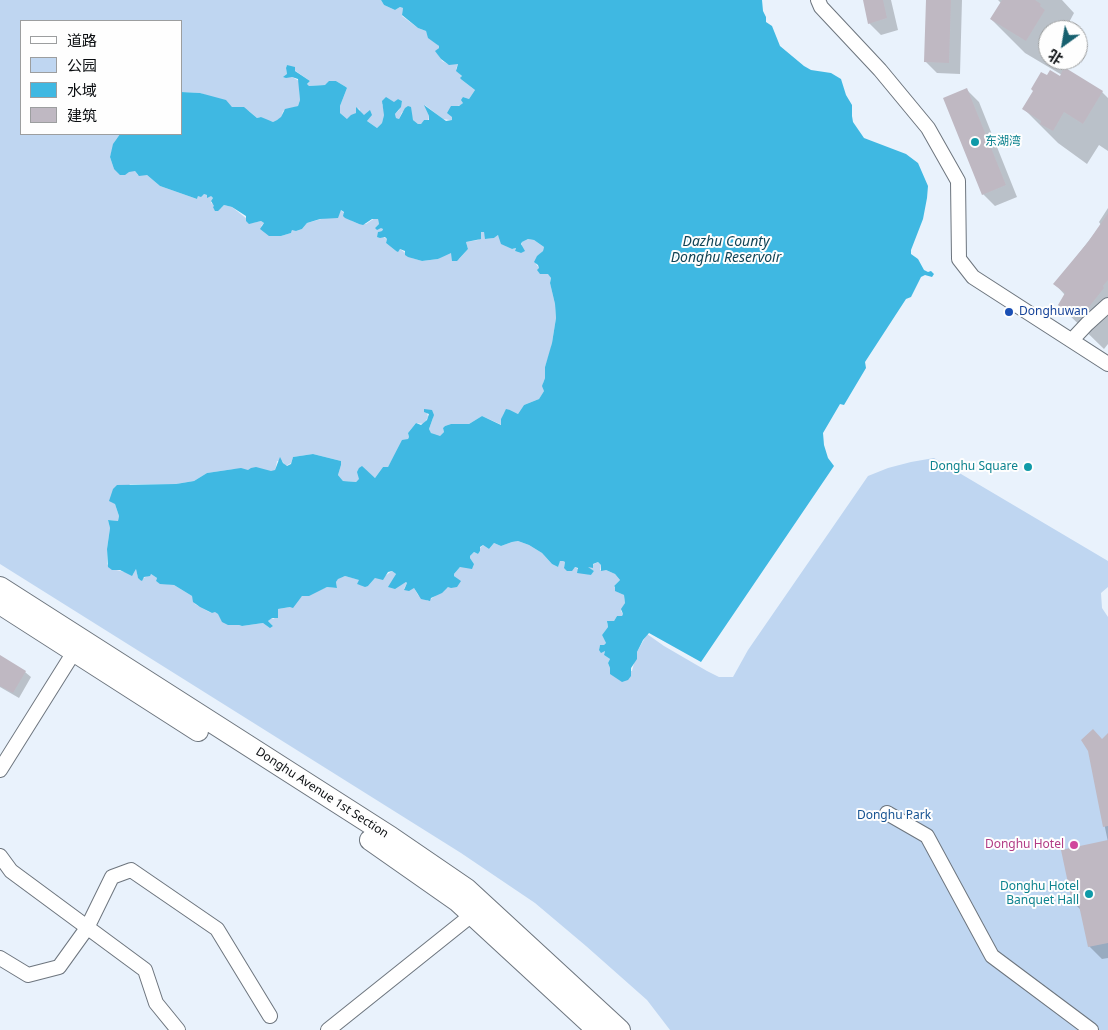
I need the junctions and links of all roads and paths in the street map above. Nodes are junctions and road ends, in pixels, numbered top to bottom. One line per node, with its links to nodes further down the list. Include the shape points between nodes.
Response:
1 (818, 0): 3 (street, via 928,128 958,181 959,259 973,277)
2 (1108, 305): 3 (street)
3 (1072, 340): 4 (street)
4 (1108, 364)
5 (0, 587): 7 (main road, Donghu Avenue 1st Section)
6 (0, 604): 7 (main road, Donghu Avenue 1st Section)
7 (78, 646): 8 (street); 11 (main road, Donghu Avenue 1st Section, via 391,837 467,889)
8 (0, 770)
9 (887, 813): 19 (street, via 927,836 992,956)
10 (0, 856): 12 (street, via 11,870)
11 (478, 910): 16 (street); 17 (main road, Donghu Avenue 1st Section); 18 (main road, Donghu Avenue 1st Section)
12 (87, 928): 13 (street, via 59,967 28,975); 14 (street, via 112,877 131,870 217,929); 15 (street, via 145,970 156,1002)
13 (0, 958)
14 (270, 1016)
15 (178, 1030)
16 (328, 1030)
17 (597, 1030)
18 (620, 1030)
19 (1091, 1030)

